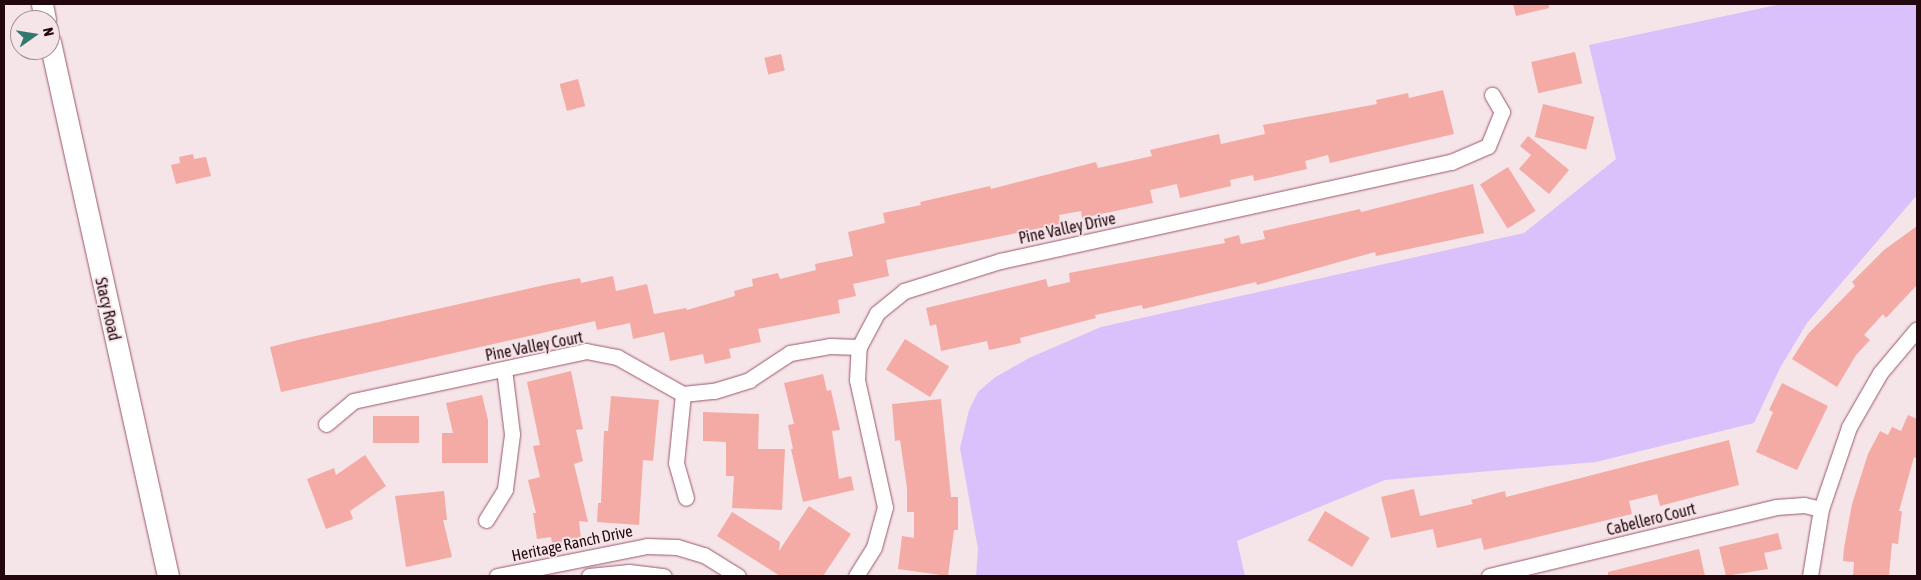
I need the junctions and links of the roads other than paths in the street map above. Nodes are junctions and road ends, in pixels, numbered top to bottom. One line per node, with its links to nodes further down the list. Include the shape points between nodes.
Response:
1 (54, 60): 11 (main road, Stacy Road)
2 (1492, 95): 4 (street, Pine Valley Drive, via 1502,112 1488,146 1451,162 1000,261 904,291 877,313)
3 (1917, 330): 9 (street, via 1880,372 1849,427)
4 (859, 347): 6 (street, via 830,346 790,353 749,380 714,391); 16 (street, Pine Valley Drive, via 857,380 886,507 874,547)
5 (504, 369): 6 (street, Pine Valley Court, via 586,351 617,357); 7 (street, Pine Valley Court, via 353,402); 10 (street, via 512,434 505,489)
6 (682, 394): 8 (street, via 676,463)
7 (326, 424)
8 (686, 498)
9 (1821, 510): 17 (street, Cabellero Court, via 1804,505 1776,507); 18 (street)
10 (486, 520)
11 (168, 576)
12 (497, 576): 15 (street, Heritage Ranch Drive, via 620,549 661,546 704,554)
13 (588, 576): 14 (street, via 629,572)
14 (664, 576)
15 (738, 576)
16 (856, 576)
17 (1489, 576)
18 (1810, 576)

